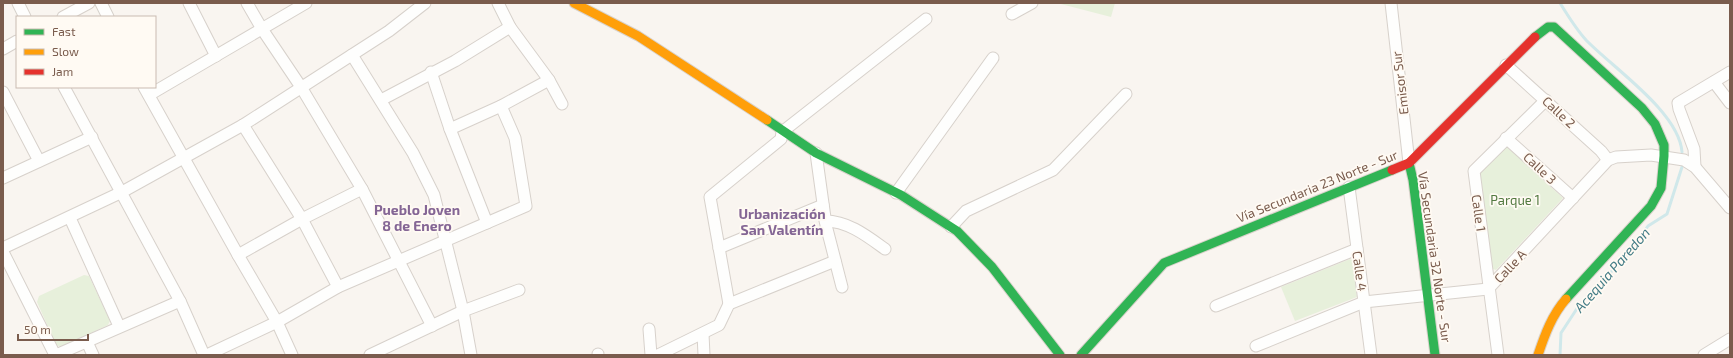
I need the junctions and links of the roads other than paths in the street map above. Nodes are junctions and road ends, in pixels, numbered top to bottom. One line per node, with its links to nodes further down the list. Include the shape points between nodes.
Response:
1 (18, 3): 13 (street)
2 (89, 3): 14 (street)
3 (101, 3): 15 (street)
4 (189, 3): 22 (street)
5 (248, 3): 18 (street)
6 (306, 3): 18 (street)
7 (425, 3): 21 (street, via 395,27)
8 (498, 3): 17 (street)
9 (574, 3): 42 (street, via 638,36)
10 (1032, 3): 12 (street)
11 (1391, 3): 50 (street, Emisor Sur)
12 (1012, 14)
13 (24, 16)
14 (65, 16)
15 (108, 16)
16 (926, 20): 42 (street)
17 (510, 27): 25 (street); 27 (street)
18 (262, 29): 22 (street); 30 (street)
19 (16, 42): 20 (street)
20 (3, 48)
21 (352, 55): 30 (street); 35 (street)
22 (216, 56): 29 (street)
23 (992, 58): 56 (street)
24 (1506, 65): 36 (street, Calle 2); 46 (street, Vía Secundaria 23 Norte - Sur, via 1541,31 1554,27 1642,108 1655,124 1664,145); 50 (street, Vía Secundaria 23 Norte - Sur)
25 (431, 72): 35 (street); 41 (street)
26 (1730, 72): 28 (street)
27 (549, 80): 38 (street); 39 (street)
28 (1714, 82): 37 (street); 51 (street, via 1678,103 1694,149)
29 (156, 86)
30 (301, 87): 40 (street); 54 (street)
31 (65, 88): 43 (street)
32 (147, 91): 47 (street)
33 (3, 92): 49 (street)
34 (1126, 94): 64 (street, via 1053,170 966,211)
35 (381, 100): 65 (street, via 413,153 434,195)
36 (1546, 100): 44 (street, Calle 1); 48 (street, Calle 2)
37 (1730, 103)
38 (562, 104)
39 (501, 106): 41 (street); 63 (street, via 515,138 526,206)
40 (243, 125): 47 (street); 61 (street)
41 (450, 129): 63 (street)
42 (782, 132): 45 (street); 67 (street, via 781,139 710,197)
43 (92, 137): 49 (street); 55 (street)
44 (1506, 138): 57 (street, Calle 3); 76 (street, Calle 1, via 1474,171)
45 (816, 153): 56 (street); 58 (street)
46 (1664, 156): 48 (street, via 1616,157); 51 (street, via 1684,160); 107 (street, via 1661,188 1651,206 1559,307 1550,322)
47 (184, 158): 55 (street); 71 (street)
48 (1608, 160): 57 (street, Calle A)
49 (38, 161): 52 (street)
50 (1409, 163): 53 (street, Vía Secundaria 23 Norte - Sur); 78 (street, Vía Secundaria 32 Norte - Sur)
51 (1695, 168): 59 (street)
52 (3, 178)
53 (1349, 187): 69 (street, Calle 4); 103 (street, Vía Secundaria 23 Norte - Sur, via 1164,263)
54 (362, 189): 61 (street); 72 (street)
55 (122, 192): 60 (street); 79 (street)
56 (896, 193): 64 (street)
57 (1573, 198): 76 (street, Calle A)
58 (823, 205): 62 (street); 67 (street)
59 (1730, 208)
60 (70, 218): 66 (street); 85 (street)
61 (302, 219): 71 (street); 74 (street)
62 (825, 221): 68 (street, via 835,221 860,231); 73 (street)
63 (487, 223): 65 (street)
64 (951, 227): 102 (street, via 992,267)
65 (445, 241): 72 (street); 83 (street)
66 (3, 248)
67 (719, 248): 81 (street)
68 (885, 248)
69 (1357, 249): 80 (street, Calle 4); 82 (street)
70 (3, 252): 93 (street)
71 (238, 255): 84 (street)
72 (398, 260): 74 (street); 86 (street)
73 (835, 261): 75 (street); 81 (street)
74 (338, 287): 84 (street)
75 (842, 287)
76 (1488, 289): 78 (street, Calle A); 106 (street, Calle 1)
77 (519, 290): 83 (street)
78 (1427, 295): 80 (street, Calle A); 105 (street, Vía Secundaria 32 Norte - Sur)
79 (180, 300): 85 (street); 95 (street)
80 (1364, 302): 91 (street, Calle A); 104 (street, Calle 4)
81 (729, 304): 88 (street, via 719,325)
82 (1216, 306)
83 (463, 311): 86 (street); 98 (street)
84 (277, 322): 96 (street); 97 (street)
85 (118, 326): 90 (street)
86 (432, 326): 92 (street)
87 (649, 329): 99 (street)
88 (703, 334): 100 (street); 101 (street)
89 (1730, 339): 108 (street)
90 (87, 342): 93 (street); 94 (street)
91 (1256, 346)
92 (376, 354)
93 (56, 355)
94 (93, 355)
95 (204, 355)
96 (207, 355)
97 (292, 355)
98 (471, 355)
99 (651, 355)
100 (658, 355)
101 (704, 355)
102 (1060, 355)
103 (1081, 355)
104 (1371, 355)
105 (1435, 355)
106 (1498, 355)
107 (1538, 355)
108 (1704, 355)

